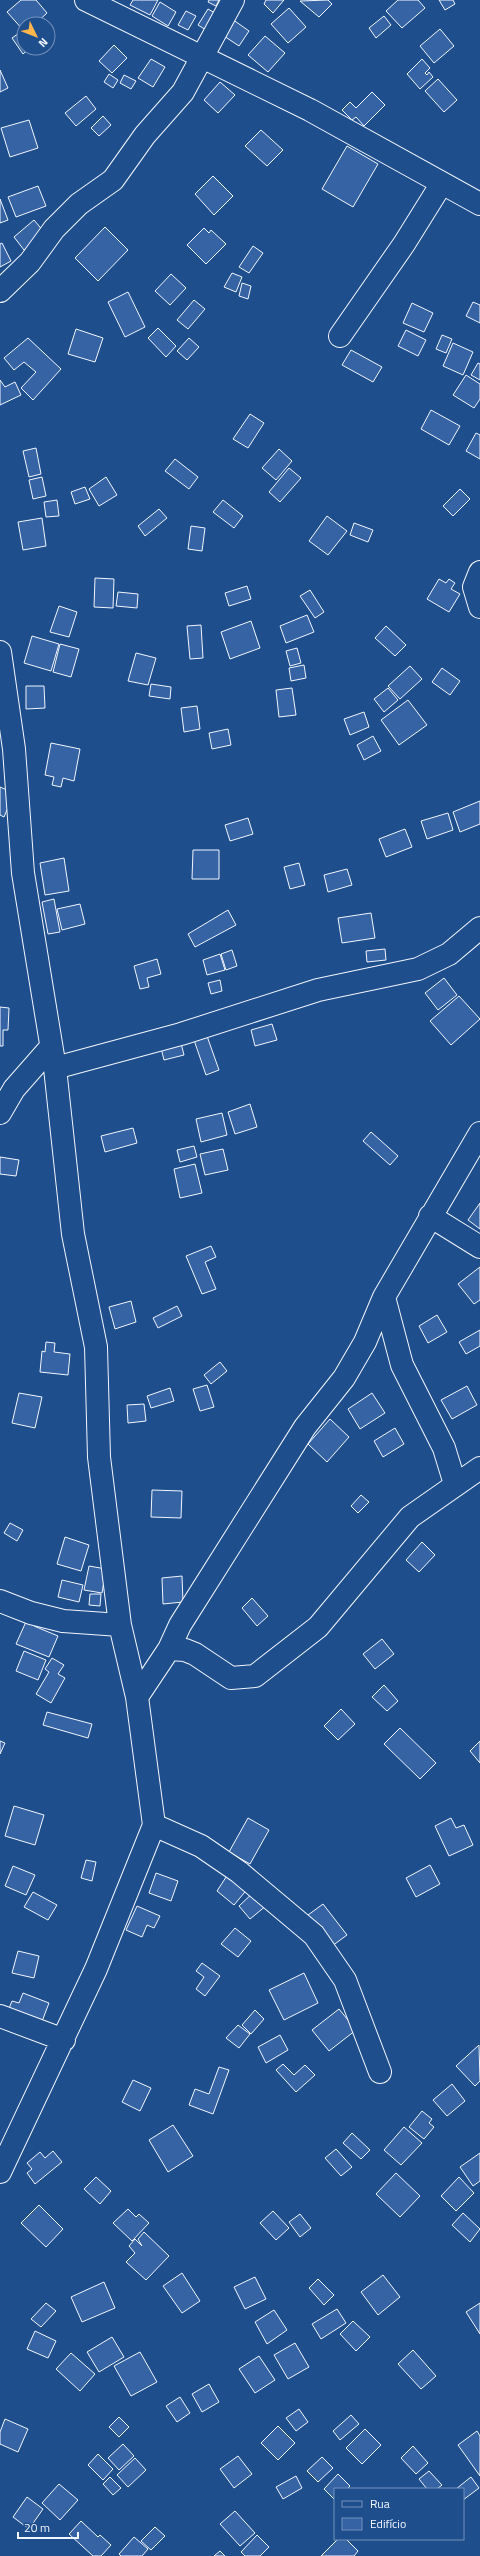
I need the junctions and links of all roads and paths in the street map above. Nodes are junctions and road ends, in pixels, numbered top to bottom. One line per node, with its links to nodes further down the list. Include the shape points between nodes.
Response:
1 (86, 0): 3 (street)
2 (233, 0): 3 (street)
3 (201, 58): 4 (street, via 310,110); 6 (street, via 183,92 145,135 113,180 79,204 54,230 30,262)
4 (442, 183): 5 (street); 7 (street, via 404,244)
5 (480, 204)
6 (0, 291)
7 (340, 336)
8 (480, 572): 9 (street, via 474,587)
9 (480, 607)
10 (0, 652): 11 (street)
11 (7, 746): 13 (street, via 23,873)
12 (480, 928): 13 (street, via 449,954 418,970 318,990 181,1034)
13 (52, 1058): 14 (street, via 14,1089); 22 (street, via 73,1234 96,1347 99,1456)
14 (0, 1113)
15 (480, 1134): 16 (street)
16 (430, 1216): 17 (street); 18 (street)
17 (480, 1247)
18 (384, 1297): 20 (street, via 402,1365 444,1448); 23 (street, via 365,1342 344,1378 305,1427 273,1475 180,1625)
19 (480, 1468): 20 (street)
20 (455, 1484): 23 (street, via 410,1517 318,1627 255,1676 231,1678 195,1654)
21 (0, 1601): 22 (street, via 31,1613 63,1621)
22 (120, 1625): 24 (street)
23 (169, 1649): 24 (street)
24 (137, 1697): 25 (street)
25 (154, 1824): 27 (street, via 96,1969); 28 (street, via 201,1846 239,1872 314,1935 345,1980)
26 (0, 2016): 27 (street)
27 (64, 2040): 29 (street)
28 (380, 2072)
29 (1, 2166)

